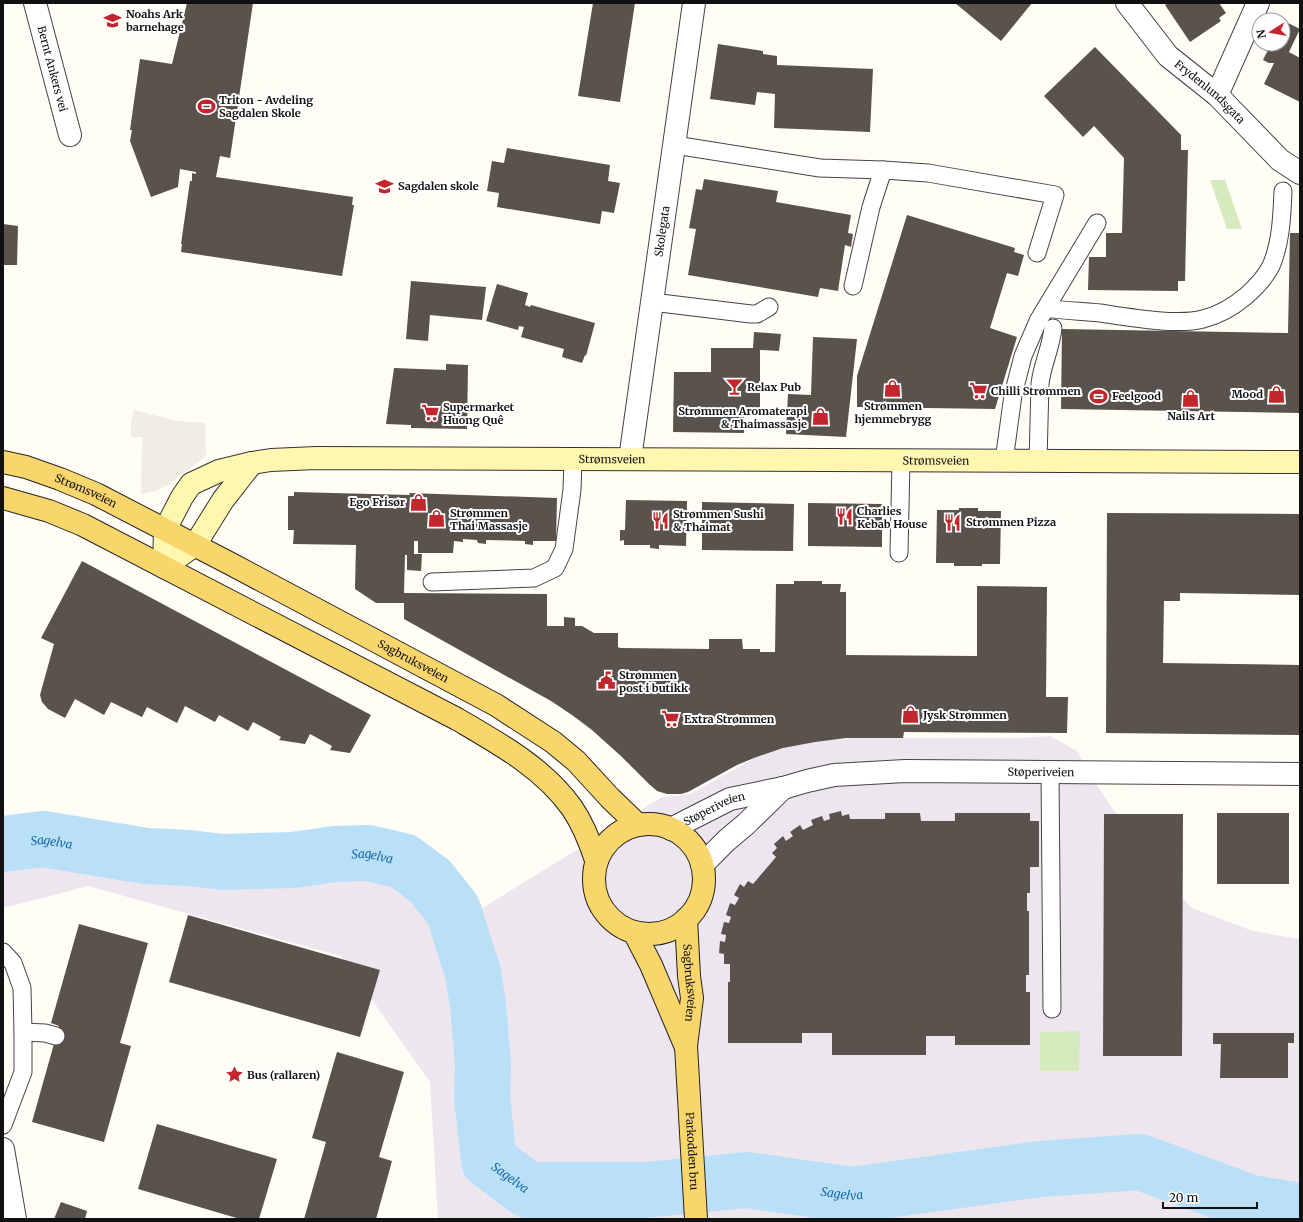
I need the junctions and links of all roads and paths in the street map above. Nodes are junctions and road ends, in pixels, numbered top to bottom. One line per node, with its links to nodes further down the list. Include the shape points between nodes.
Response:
1 (35, 3): 6 (street, Bernt Ankers vei)
2 (694, 3): 7 (street, Skolegata)
3 (1127, 3): 5 (street, Frydenlundsgata, via 1168,56)
4 (1258, 3): 5 (street)
5 (1217, 95): 9 (street, Frydenlundsgata, via 1280,160)
6 (70, 135)
7 (675, 145): 8 (lane, via 820,168); 14 (street, Skolegata)
8 (883, 170): 12 (lane, via 928,173 1055,195); 13 (lane, via 871,207)
9 (1300, 173)
10 (1283, 191): 16 (lane, via 1281,229 1271,266 1253,290 1221,313 1202,320 1160,321)
11 (1097, 224): 16 (lane)
12 (1037, 253)
13 (853, 286)
14 (652, 302): 15 (lane, via 751,314 757,314); 19 (street, Skolegata)
15 (769, 307)
16 (1046, 308): 21 (lane, via 1023,356 1013,395)
17 (1053, 328): 22 (lane, via 1040,384)
18 (573, 459): 19 (main road, Strømsveien); 25 (main road, Strømsveien, via 316,458); 31 (lane, Strømsveien, via 572,490 564,549 554,568 534,578)
19 (630, 459): 20 (main road, Strømsveien)
20 (901, 460): 21 (main road, Strømsveien); 29 (lane)
21 (1004, 461): 22 (main road, Strømsveien)
22 (1038, 461): 24 (main road, Strømsveien)
23 (3, 462): 27 (main road, Strømsveien, via 26,467 96,494)
24 (1300, 462)
25 (252, 463): 27 (main road, Strømsveien, via 219,471 191,484); 28 (main road)
26 (3, 498): 30 (main road, via 50,511 83,525)
27 (165, 530): 28 (main road, Sagbruksveien); 30 (main road, Strømsveien)
28 (194, 545): 30 (main road); 35 (main road, Sagbruksveien, via 502,709 553,742 576,761)
29 (899, 553)
30 (164, 567): 37 (main road, via 456,719 516,755 558,791 571,807 582,825)
31 (432, 582)
32 (1050, 772): 33 (street, Støperiveien); 34 (street, Støperiveien, via 863,773 834,775); 42 (lane)
33 (1300, 774)
34 (783, 788): 36 (street, Støperiveien, via 730,799); 38 (street, Støperiveien)
35 (638, 825): 36 (main road, via 655,824); 37 (main road, via 620,831)
36 (672, 829): 38 (main road, via 694,847)
37 (596, 860): 40 (main road, via 593,883 600,904 614,922)
38 (702, 865): 39 (main road, via 702,894)
39 (686, 920): 40 (main road, via 656,934); 45 (main road, Sagbruksveien, via 692,998)
40 (634, 932): 45 (main road, Sagbruksveien)
41 (3, 952): 43 (lane, via 13,963 22,988)
42 (1052, 1009)
43 (23, 1032): 44 (lane); 47 (lane, via 23,1072)
44 (56, 1036)
45 (686, 1046): 46 (main road, Sagbruksveien)
46 (689, 1083): 50 (main road, Parkodden bru)
47 (3, 1125)
48 (3, 1154): 49 (street)
49 (15, 1219)
50 (696, 1219)

